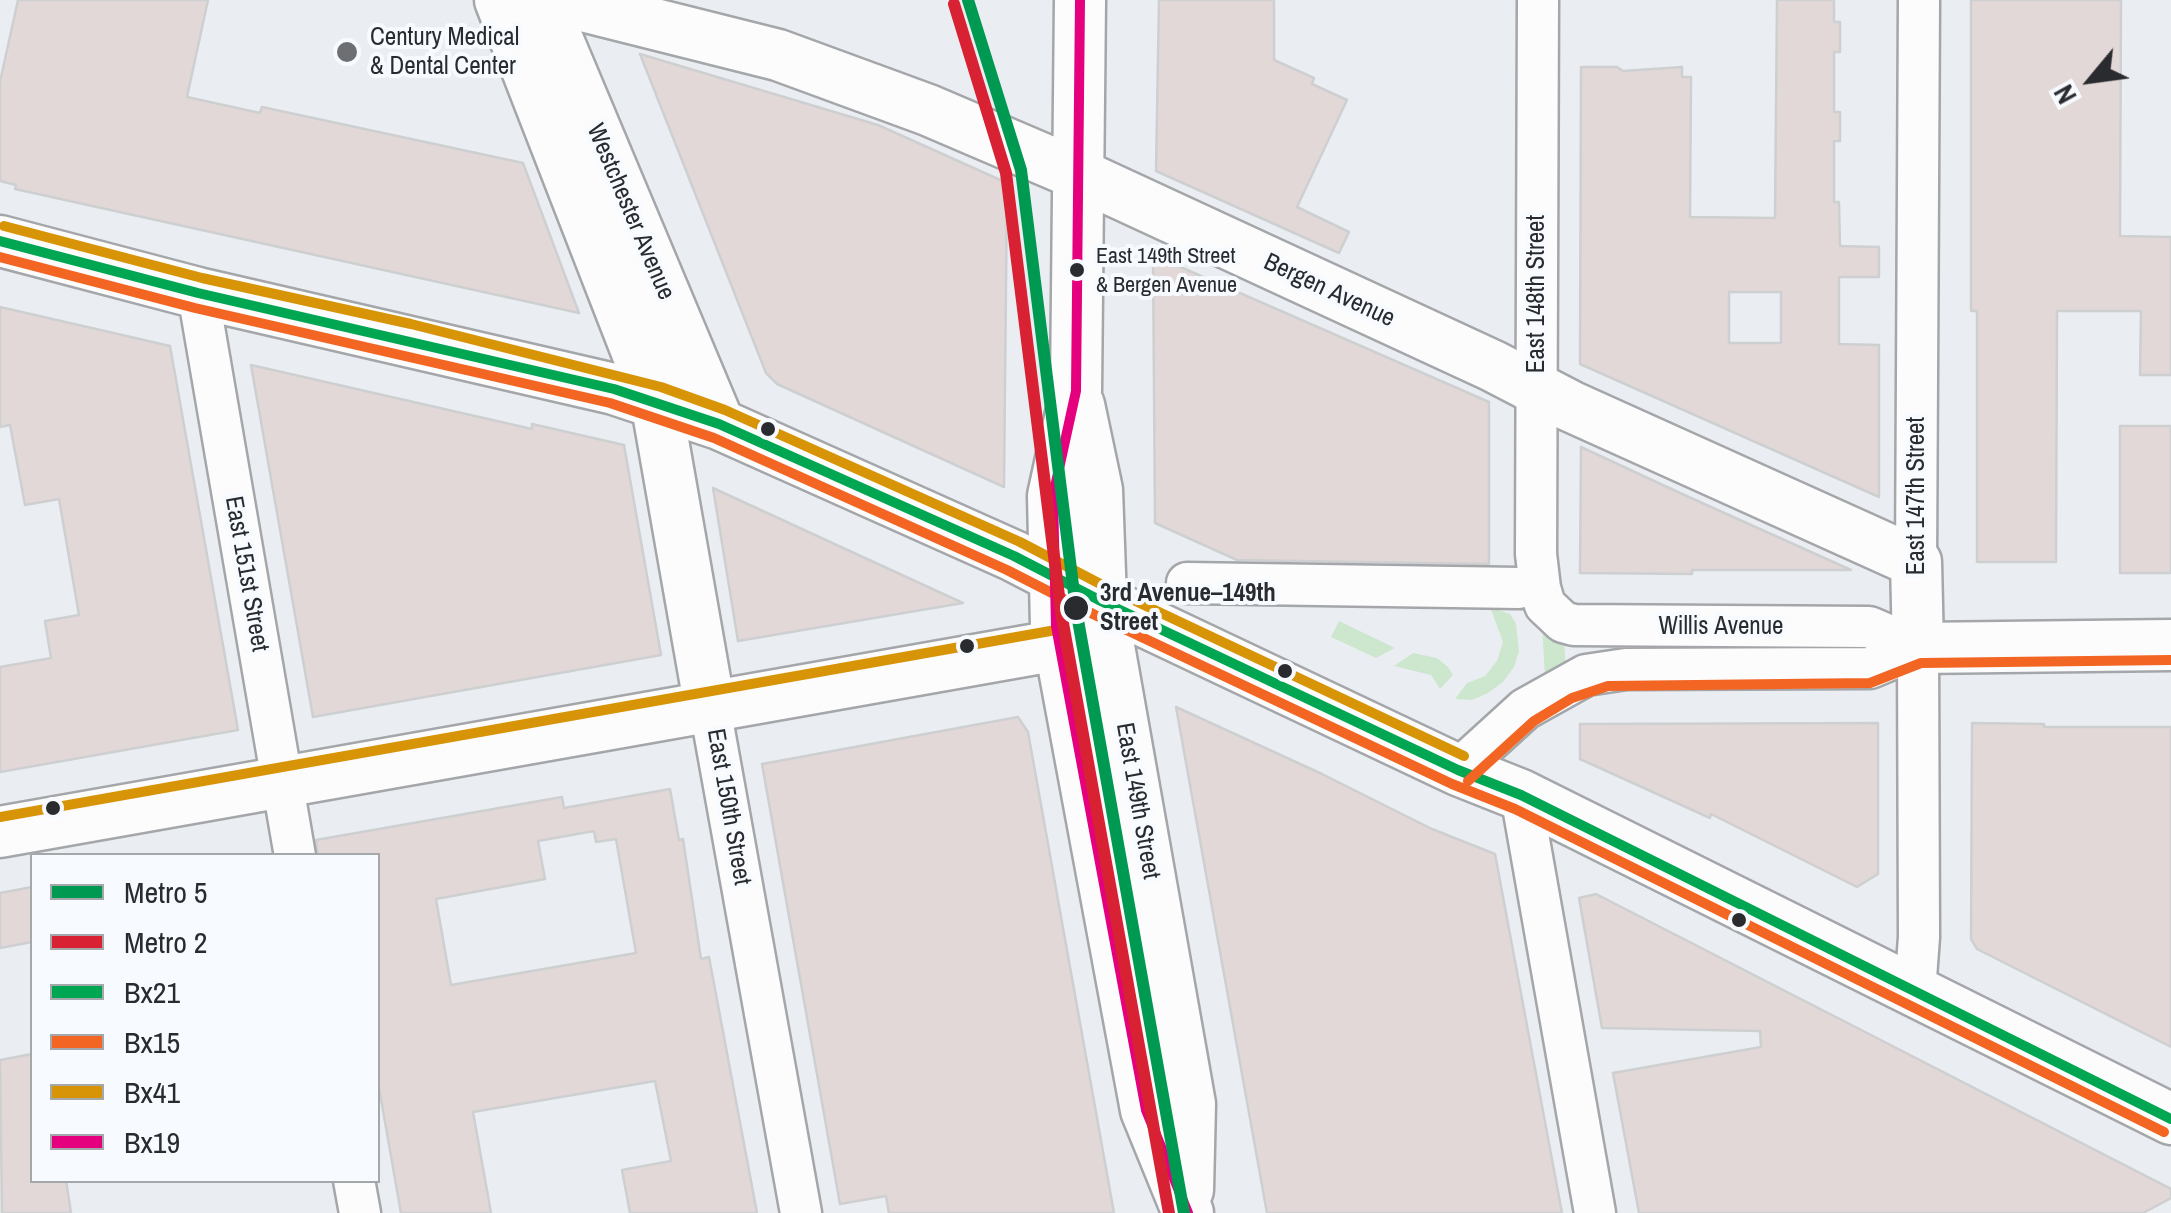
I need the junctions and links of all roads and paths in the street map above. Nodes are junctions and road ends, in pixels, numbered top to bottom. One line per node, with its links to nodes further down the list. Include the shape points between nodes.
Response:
1 (500, 0): 12 (main road, Westchester Avenue)
2 (542, 0): 13 (main road, Westchester Avenue)
3 (559, 0): 7 (main road, Bergen Avenue, via 778,55)
4 (1080, 0): 7 (main road, East 149th Street)
5 (1538, 0): 11 (street, East 148th Street)
6 (1918, 0): 14 (street, East 147th Street)
7 (1080, 175): 10 (main road, East 149th Street); 11 (main road, Bergen Avenue)
8 (0, 241): 9 (main road)
9 (198, 293): 12 (main road); 24 (street, East 151st Street)
10 (1076, 390): 15 (main road, East 149th Street, via 1053,496); 18 (main road, East 149th Street, via 1097,490)
11 (1537, 390): 14 (main road, Bergen Avenue); 17 (street, East 148th Street)
12 (656, 401): 13 (main road); 22 (main road, East 150th Street)
13 (718, 424): 15 (main road)
14 (1916, 562): 21 (main road, East 147th Street)
15 (1053, 576): 18 (main road); 19 (main road, East 149th Street)
16 (1188, 583): 17 (street)
17 (1530, 588): 21 (street, Willis Avenue, via 1553,615 1574,625 1869,627)
18 (1101, 601): 23 (main road); 33 (main road, East 149th Street, via 1190,1104)
19 (1059, 645): 22 (main road); 33 (main road, East 149th Street, via 1146,1110)
20 (2171, 645): 21 (main road, Willis Avenue)
21 (1918, 648): 23 (street, Willis Avenue, via 1870,668 1626,669 1586,675 1525,708); 28 (street, East 147th Street)
22 (710, 708): 24 (main road); 32 (street, East 150th Street)
23 (1458, 770): 25 (main road)
24 (282, 783): 26 (main road); 27 (street, East 151st Street)
25 (1521, 795): 28 (main road); 34 (street)
26 (0, 832)
27 (294, 853)
28 (1915, 991): 29 (main road)
29 (2171, 1119)
30 (355, 1183): 31 (street)
31 (360, 1213)
32 (801, 1213)
33 (1188, 1213)
34 (1596, 1213)

